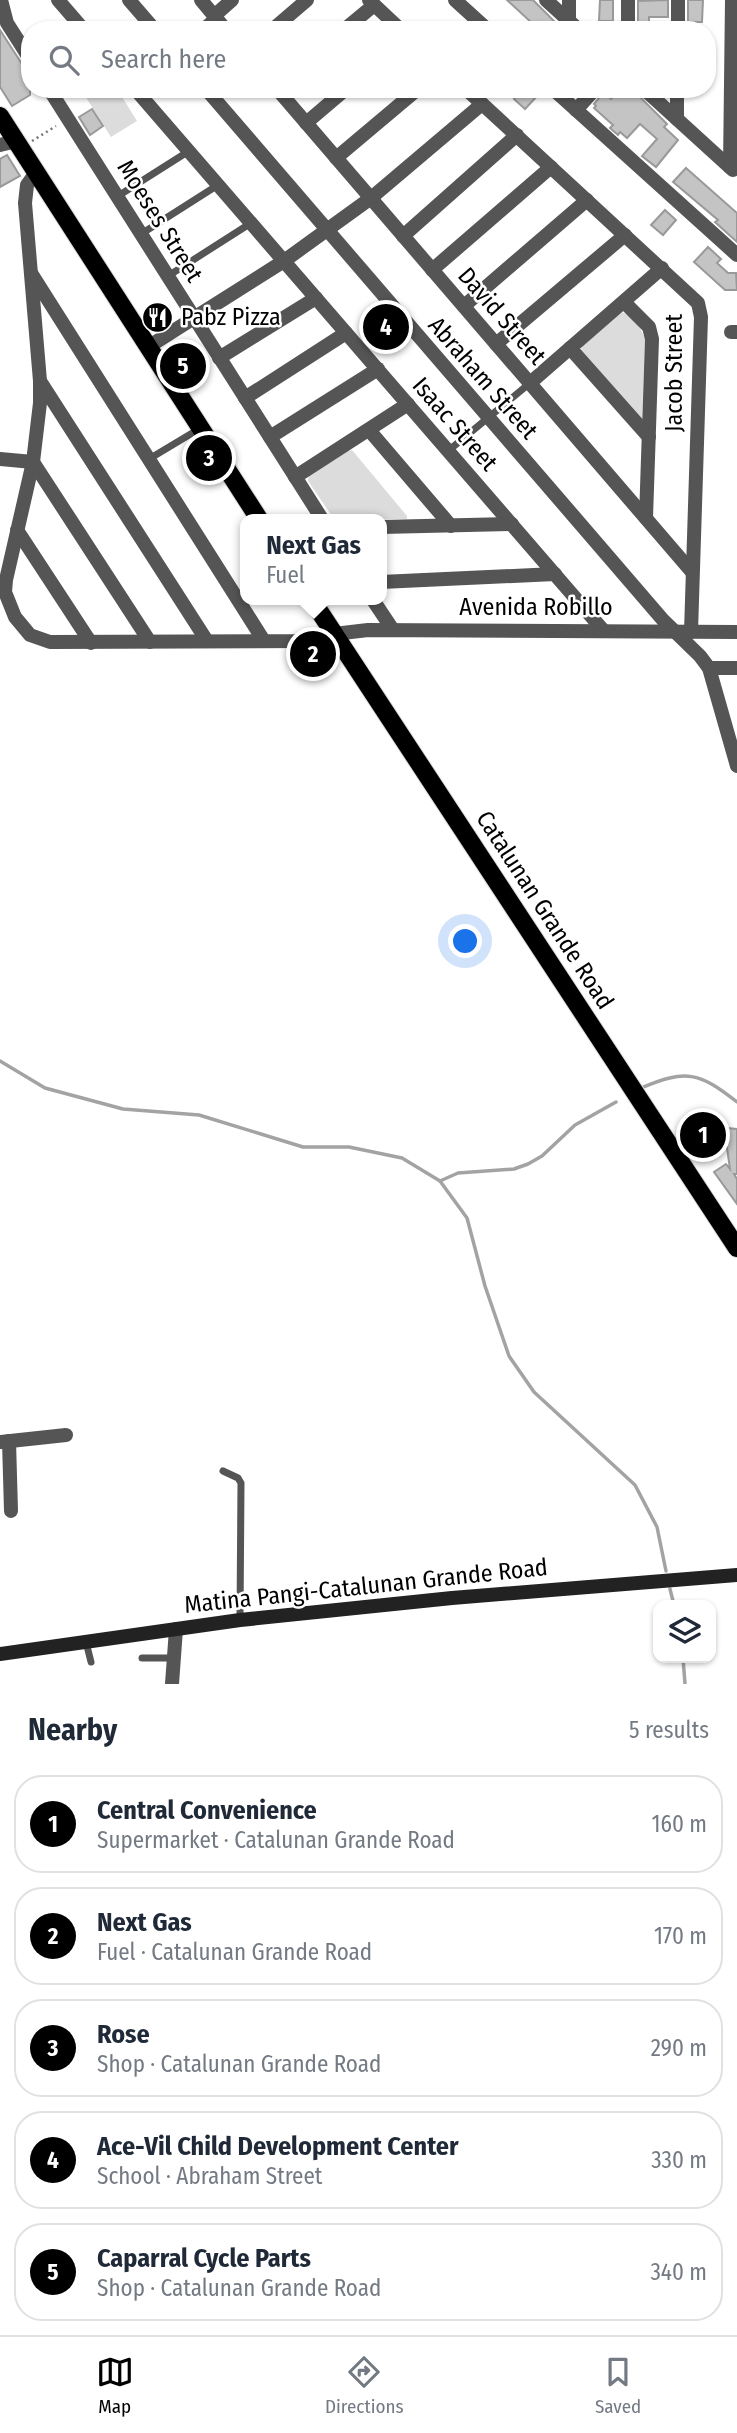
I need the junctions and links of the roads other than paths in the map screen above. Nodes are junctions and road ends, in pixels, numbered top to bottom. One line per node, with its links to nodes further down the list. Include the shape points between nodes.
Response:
1 (1, 0): 27 (street, via 7,23)
2 (58, 0): 15 (street)
3 (130, 0): 16 (street)
4 (201, 0): 14 (street)
5 (232, 0): 14 (street)
6 (307, 0): 19 (street)
7 (455, 0): 22 (street)
8 (546, 0): 23 (street)
9 (569, 0): 24 (street)
10 (628, 0): 25 (street)
11 (678, 0): 26 (street)
12 (732, 0): 49 (street)
13 (371, 2): 20 (street); 21 (street)
14 (214, 16): 17 (lane); 18 (street)
15 (76, 21)
16 (148, 21)
17 (208, 21)
18 (218, 21)
19 (282, 21)
20 (353, 21)
21 (391, 21)
22 (478, 21)
23 (570, 21)
24 (573, 21)
25 (628, 21)
26 (678, 21)
27 (21, 45)
28 (55, 98): 52 (street, Moeses Street)
29 (143, 98): 46 (street, Isaac Street)
30 (214, 98): 56 (street, Abraham Street)
31 (285, 98): 43 (street, David Street)
32 (335, 98): 43 (street)
33 (407, 98): 47 (street)
34 (476, 98): 39 (street, Jacob Street)
35 (563, 98): 40 (street)
36 (587, 98): 40 (street)
37 (654, 98): 42 (street)
38 (677, 98): 42 (street)
39 (482, 104): 44 (street, Jacob Street); 53 (street)
40 (576, 110): 60 (street)
41 (0, 116): 45 (main road)
42 (677, 119): 49 (street)
43 (306, 123): 47 (street, David Street)
44 (517, 135): 48 (street, Jacob Street); 59 (street)
45 (13, 145): 50 (main road)
46 (189, 151): 51 (street, Isaac Street); 52 (lane)
47 (337, 158): 53 (street, David Street)
48 (551, 167): 54 (street, Jacob Street); 64 (street)
49 (733, 170)
50 (37, 171): 63 (street, Avenida Robillo, via 26,192); 72 (main road)
51 (218, 185): 55 (street, Isaac Street); 57 (lane)
52 (117, 196): 57 (street, Moeses Street)
53 (371, 198): 56 (street); 59 (street, David Street)
54 (587, 200): 58 (street, Jacob Street); 68 (street)
55 (251, 223): 61 (street, Isaac Street); 65 (lane)
56 (327, 230): 61 (street); 80 (street, Abraham Street)
57 (141, 234): 65 (street, Moeses Street)
58 (625, 235): 62 (street, Jacob Street); 71 (street)
59 (403, 236): 64 (street, David Street)
60 (737, 255)
61 (284, 261): 66 (street, Isaac Street); 69 (street)
62 (662, 268): 67 (street); 97 (street, Jacob Street, via 693,297 701,317)
63 (29, 270): 76 (street, Avenida Robillo); 87 (street)
64 (432, 270): 68 (street, David Street)
65 (167, 276): 69 (street, Moeses Street)
66 (316, 298): 70 (street, Isaac Street); 74 (street)
67 (624, 302): 73 (street); 84 (street, via 649,327 652,339)
68 (464, 306): 71 (street, David Street)
69 (194, 318): 72 (street); 74 (street, Moeses Street)
70 (346, 333): 75 (street, Isaac Street); 78 (street)
71 (496, 344): 77 (street, David Street)
72 (148, 347): 81 (main road)
73 (570, 348): 77 (street); 84 (street)
74 (219, 358): 78 (street, Moeses Street)
75 (378, 369): 79 (street, Isaac Street); 83 (street)
76 (40, 381): 88 (street, Avenida Robillo); 110 (street)
77 (530, 383): 80 (lane); 92 (street, David Street)
78 (245, 398): 83 (street, Moeses Street)
79 (408, 404): 82 (street); 85 (street, Isaac Street)
80 (488, 419): 85 (lane); 106 (street, Abraham Street)
81 (200, 428): 87 (lane); 90 (main road)
82 (369, 430): 89 (street); 94 (street)
83 (270, 437): 89 (street, Moeses Street)
84 (649, 437): 92 (street)
85 (449, 451): 93 (street, Isaac Street)
86 (0, 459): 88 (street)
87 (149, 459): 100 (street)
88 (33, 462): 96 (street, Avenida Robillo); 112 (street)
89 (295, 477): 91 (street, Moeses Street)
90 (256, 514)
91 (319, 514)
92 (646, 518): 97 (street, David Street)
93 (512, 524): 94 (street); 98 (street, Isaac Street)
94 (451, 526): 95 (street)
95 (387, 527)
96 (17, 530): 113 (street); 113 (street, Avenida Robillo, via 5,580 15,617 38,639)
97 (692, 572): 107 (street, Jacob Street)
98 (555, 575): 99 (street); 105 (street, Isaac Street)
99 (387, 582)
100 (240, 603)
101 (241, 605): 111 (street)
102 (315, 605): 109 (main road, Catalunan Grande Road)
103 (376, 605): 104 (street)
104 (393, 630): 105 (street, Avenida Robillo); 109 (street, Avenida Robillo)
105 (603, 630): 106 (street, Avenida Robillo)
106 (672, 631): 107 (street, Avenida Robillo); 114 (street, Abraham Street)
107 (691, 632): 108 (street, Avenida Robillo)
108 (737, 632)
109 (334, 634): 111 (street, Avenida Robillo, via 306,641); 117 (main road, Catalunan Grande Road)
110 (207, 641): 111 (street, Avenida Robillo); 112 (street, Avenida Robillo)
111 (264, 641)
112 (150, 642): 113 (street, Avenida Robillo)
113 (91, 643)
114 (709, 668): 115 (street); 116 (street)
115 (737, 668)
116 (737, 766)
117 (737, 1248)
118 (66, 1435): 119 (street)
119 (4, 1441): 121 (street)
120 (223, 1471): 123 (lane, via 242,1483)
121 (11, 1511)
122 (737, 1574): 123 (street, Matina Pangi-Catalunan Grande Road)
123 (240, 1620): 124 (street, Matina Pangi-Catalunan Grande Road)
124 (176, 1629): 125 (street, Matina Pangi-Catalunan Grande Road); 128 (street)
125 (86, 1642): 126 (street, Matina Pangi-Catalunan Grande Road); 129 (lane)
126 (0, 1654)
127 (142, 1658): 128 (lane)
128 (175, 1658): 130 (street)
129 (91, 1662)
130 (172, 1684)

